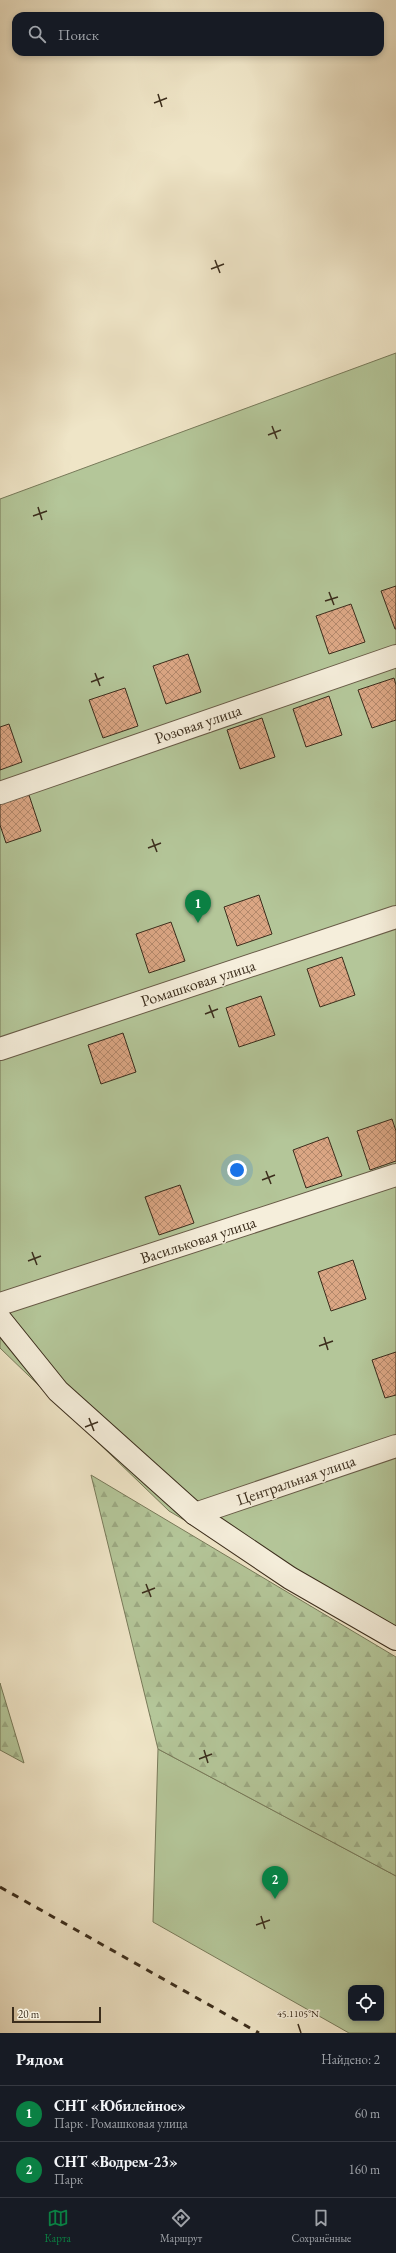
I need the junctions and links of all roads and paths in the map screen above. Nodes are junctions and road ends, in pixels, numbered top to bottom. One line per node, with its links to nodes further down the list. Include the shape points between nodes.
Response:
1 (396, 656): 2 (street, Розовая улица)
2 (0, 792)
3 (396, 917): 4 (street, Ромашковая улица)
4 (0, 1049)
5 (396, 1175): 6 (street, Васильковая улица)
6 (0, 1304)
7 (0, 1319): 9 (street, via 58,1391)
8 (396, 1446): 9 (street, Центральная улица)
9 (195, 1514): 10 (street, via 290,1578)
10 (396, 1639)

